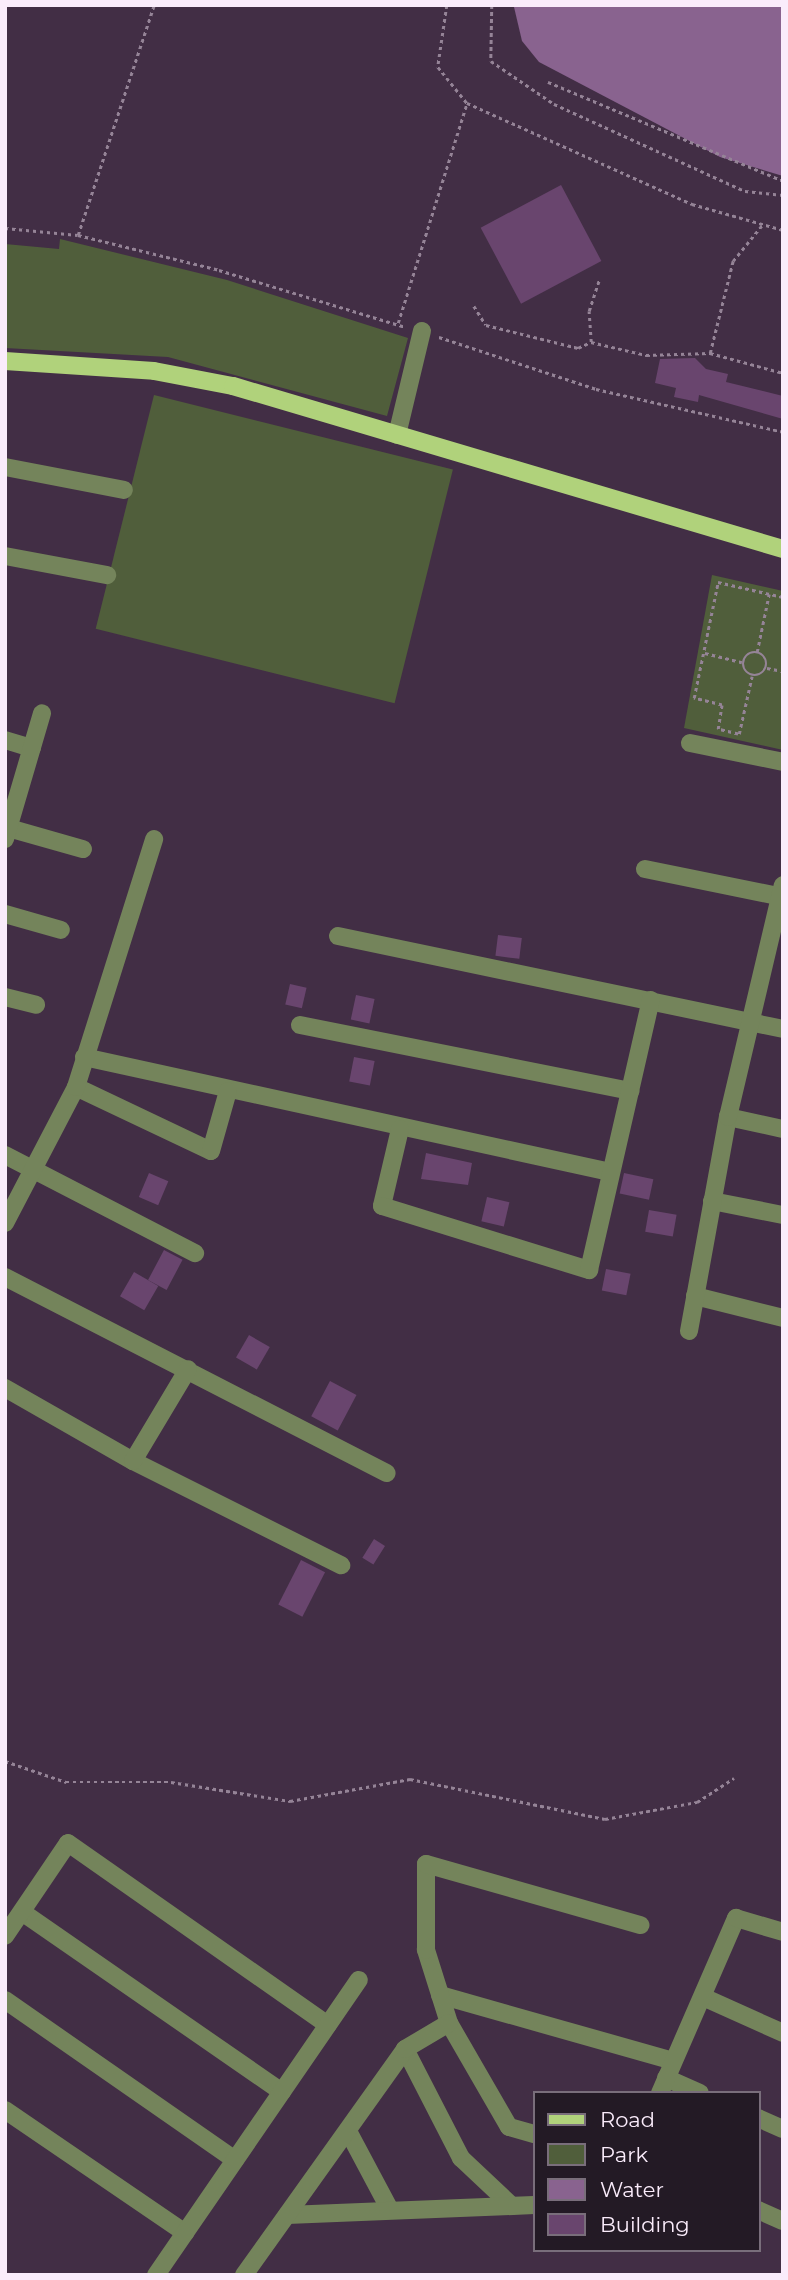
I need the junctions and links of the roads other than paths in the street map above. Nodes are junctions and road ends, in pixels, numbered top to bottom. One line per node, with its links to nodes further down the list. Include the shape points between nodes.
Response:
1 (422, 331): 3 (street)
2 (5, 362): 3 (main road, via 155,371 233,386)
3 (397, 435): 6 (main road)
4 (5, 467): 5 (street)
5 (124, 490)
6 (783, 550)
7 (5, 556): 8 (street)
8 (107, 575)
9 (42, 713): 12 (street)
10 (5, 740): 12 (street)
11 (690, 743): 13 (street)
12 (32, 748): 14 (street)
13 (783, 762)
14 (6, 831): 16 (street)
15 (154, 839): 28 (street)
16 (83, 849)
17 (645, 869): 18 (street)
18 (782, 892): 25 (street)
19 (5, 914): 20 (street)
20 (61, 930)
21 (338, 936): 23 (street)
22 (5, 997): 24 (street)
23 (651, 999): 25 (street); 31 (street)
24 (36, 1005)
25 (751, 1021): 27 (street); 32 (street)
26 (300, 1025): 31 (street)
27 (783, 1029)
28 (84, 1057): 29 (street); 30 (street)
29 (76, 1087): 30 (street, via 211,1151); 36 (street)
30 (228, 1091): 33 (street)
31 (630, 1091): 37 (street)
32 (728, 1118): 34 (street); 38 (street)
33 (400, 1129): 37 (street); 37 (street, via 382,1206 589,1270)
34 (783, 1129)
35 (5, 1155): 36 (street)
36 (33, 1170): 40 (street); 41 (street)
37 (610, 1172)
38 (712, 1201): 39 (street); 43 (street)
39 (783, 1215)
40 (5, 1223)
41 (195, 1253)
42 (5, 1277): 46 (street)
43 (695, 1296): 44 (street); 45 (street)
44 (783, 1318)
45 (689, 1331)
46 (188, 1369): 48 (street); 49 (street)
47 (5, 1388): 48 (street)
48 (133, 1461): 50 (street)
49 (387, 1473)
50 (341, 1565)
51 (22, 1912): 54 (street); 60 (street, via 68,1843); 66 (street)
52 (640, 1925): 56 (street, via 426,1864 426,1950)
53 (783, 1932): 57 (street, via 736,1917)
54 (5, 1936)
55 (359, 1980): 60 (street)
56 (440, 1995): 59 (street); 63 (street)
57 (703, 1997): 61 (street); 63 (street)
58 (5, 2000): 72 (street)
59 (449, 2023): 62 (street); 71 (street, via 509,2127)
60 (328, 2025): 66 (street)
61 (783, 2033)
62 (405, 2049): 70 (street); 74 (street, via 461,2158)
63 (673, 2061): 64 (street)
64 (663, 2085): 65 (street)
65 (691, 2091)
66 (282, 2092): 72 (street)
67 (5, 2110): 79 (street)
68 (760, 2119): 69 (street)
69 (783, 2129)
70 (348, 2131): 75 (street); 77 (street)
71 (532, 2133)
72 (235, 2160): 79 (street)
73 (532, 2205): 74 (street)
74 (512, 2206): 75 (street)
75 (390, 2210): 77 (street)
76 (760, 2211): 78 (street)
77 (287, 2215): 81 (street)
78 (783, 2221)
79 (185, 2233): 80 (street)
80 (156, 2275)
81 (244, 2275)

